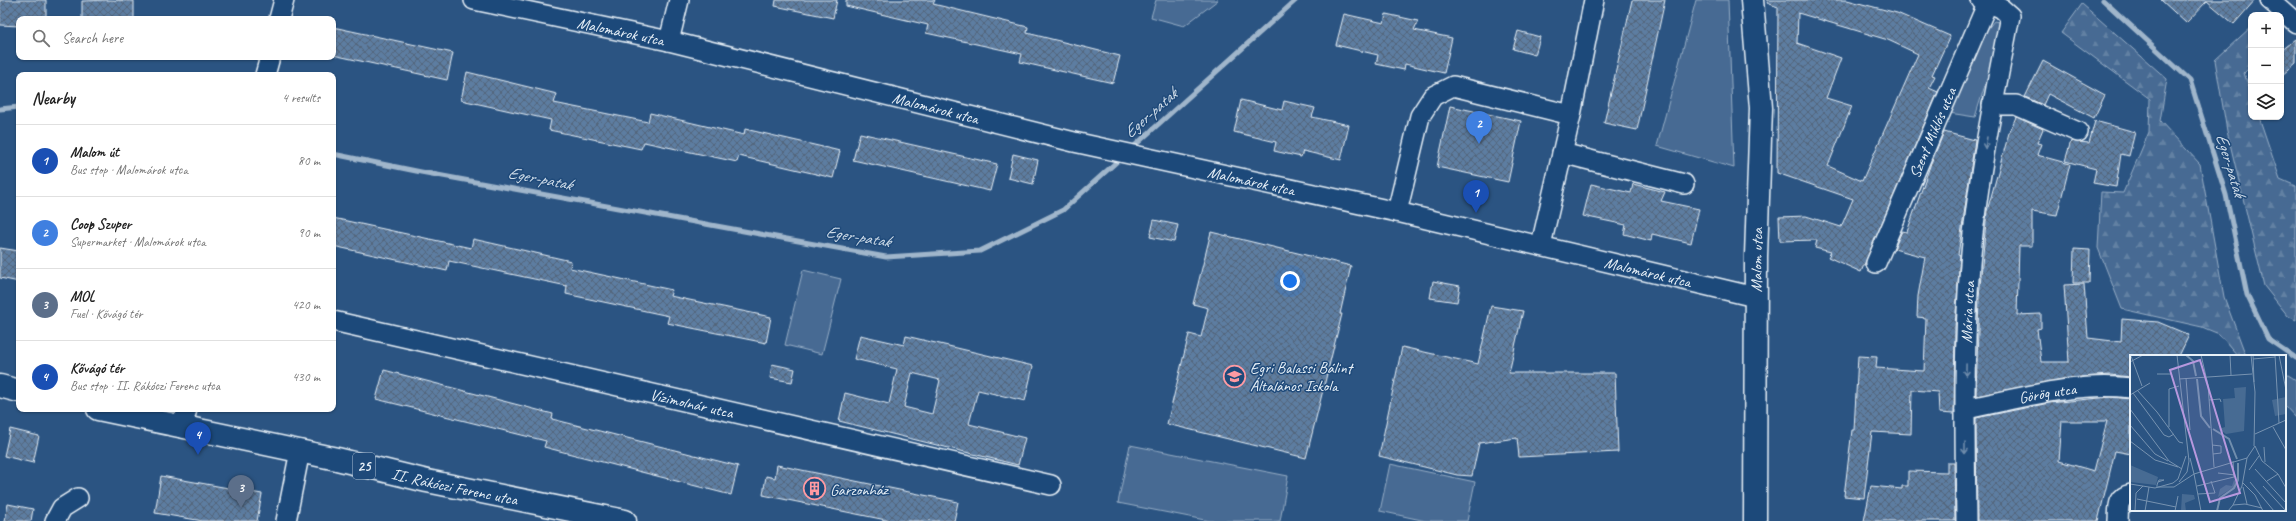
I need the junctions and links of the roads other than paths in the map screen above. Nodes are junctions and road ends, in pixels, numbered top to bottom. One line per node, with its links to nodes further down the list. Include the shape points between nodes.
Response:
1 (284, 0): 8 (street)
2 (474, 0): 10 (street, Malomárok utca)
3 (679, 0): 10 (street)
4 (1594, 0): 14 (street)
5 (1752, 0): 21 (main road, Malom utca, via 1761,108)
6 (2270, 0): 9 (street)
7 (1985, 1): 13 (street, Mária utca, via 2010,16); 20 (street, Szent Miklós utca)
8 (280, 16)
9 (2296, 24)
10 (670, 41): 18 (street, Malomárok utca, via 1078,142)
11 (269, 60): 12 (street)
12 (266, 72)
13 (1992, 105): 15 (street, via 2016,105); 26 (street, Mária utca, one-way to 26, via 1970,263)
14 (1571, 115): 16 (street); 18 (street, via 1453,86 1433,96 1420,116)
15 (2078, 132)
16 (1562, 153): 17 (street); 19 (street)
17 (1684, 184)
18 (1397, 212): 19 (street, Malomárok utca)
19 (1541, 245): 21 (street, Malomárok utca)
20 (1876, 263)
21 (1755, 297): 36 (main road, Malom utca)
22 (336, 322): 30 (street, Vízimolnár utca)
23 (0, 386): 25 (main road)
24 (2130, 388): 26 (street, Görög utca, via 2065,390)
25 (16, 390)
26 (1965, 409): 37 (street, Mária utca, one-way to 37)
27 (127, 412): 28 (main road, II. Rákóczi Ferenc utca / 25)
28 (185, 418): 29 (main road, II. Rákóczi Ferenc utca / 25)
29 (300, 452): 34 (street); 35 (main road, II. Rákóczi Ferenc utca / 25)
30 (1050, 484)
31 (2130, 494): 38 (street, via 2124,495 2119,501)
32 (78, 498): 33 (street, via 62,508)
33 (55, 521)
34 (286, 521)
35 (624, 521)
36 (1755, 521)
37 (1966, 521)
38 (2118, 521)

